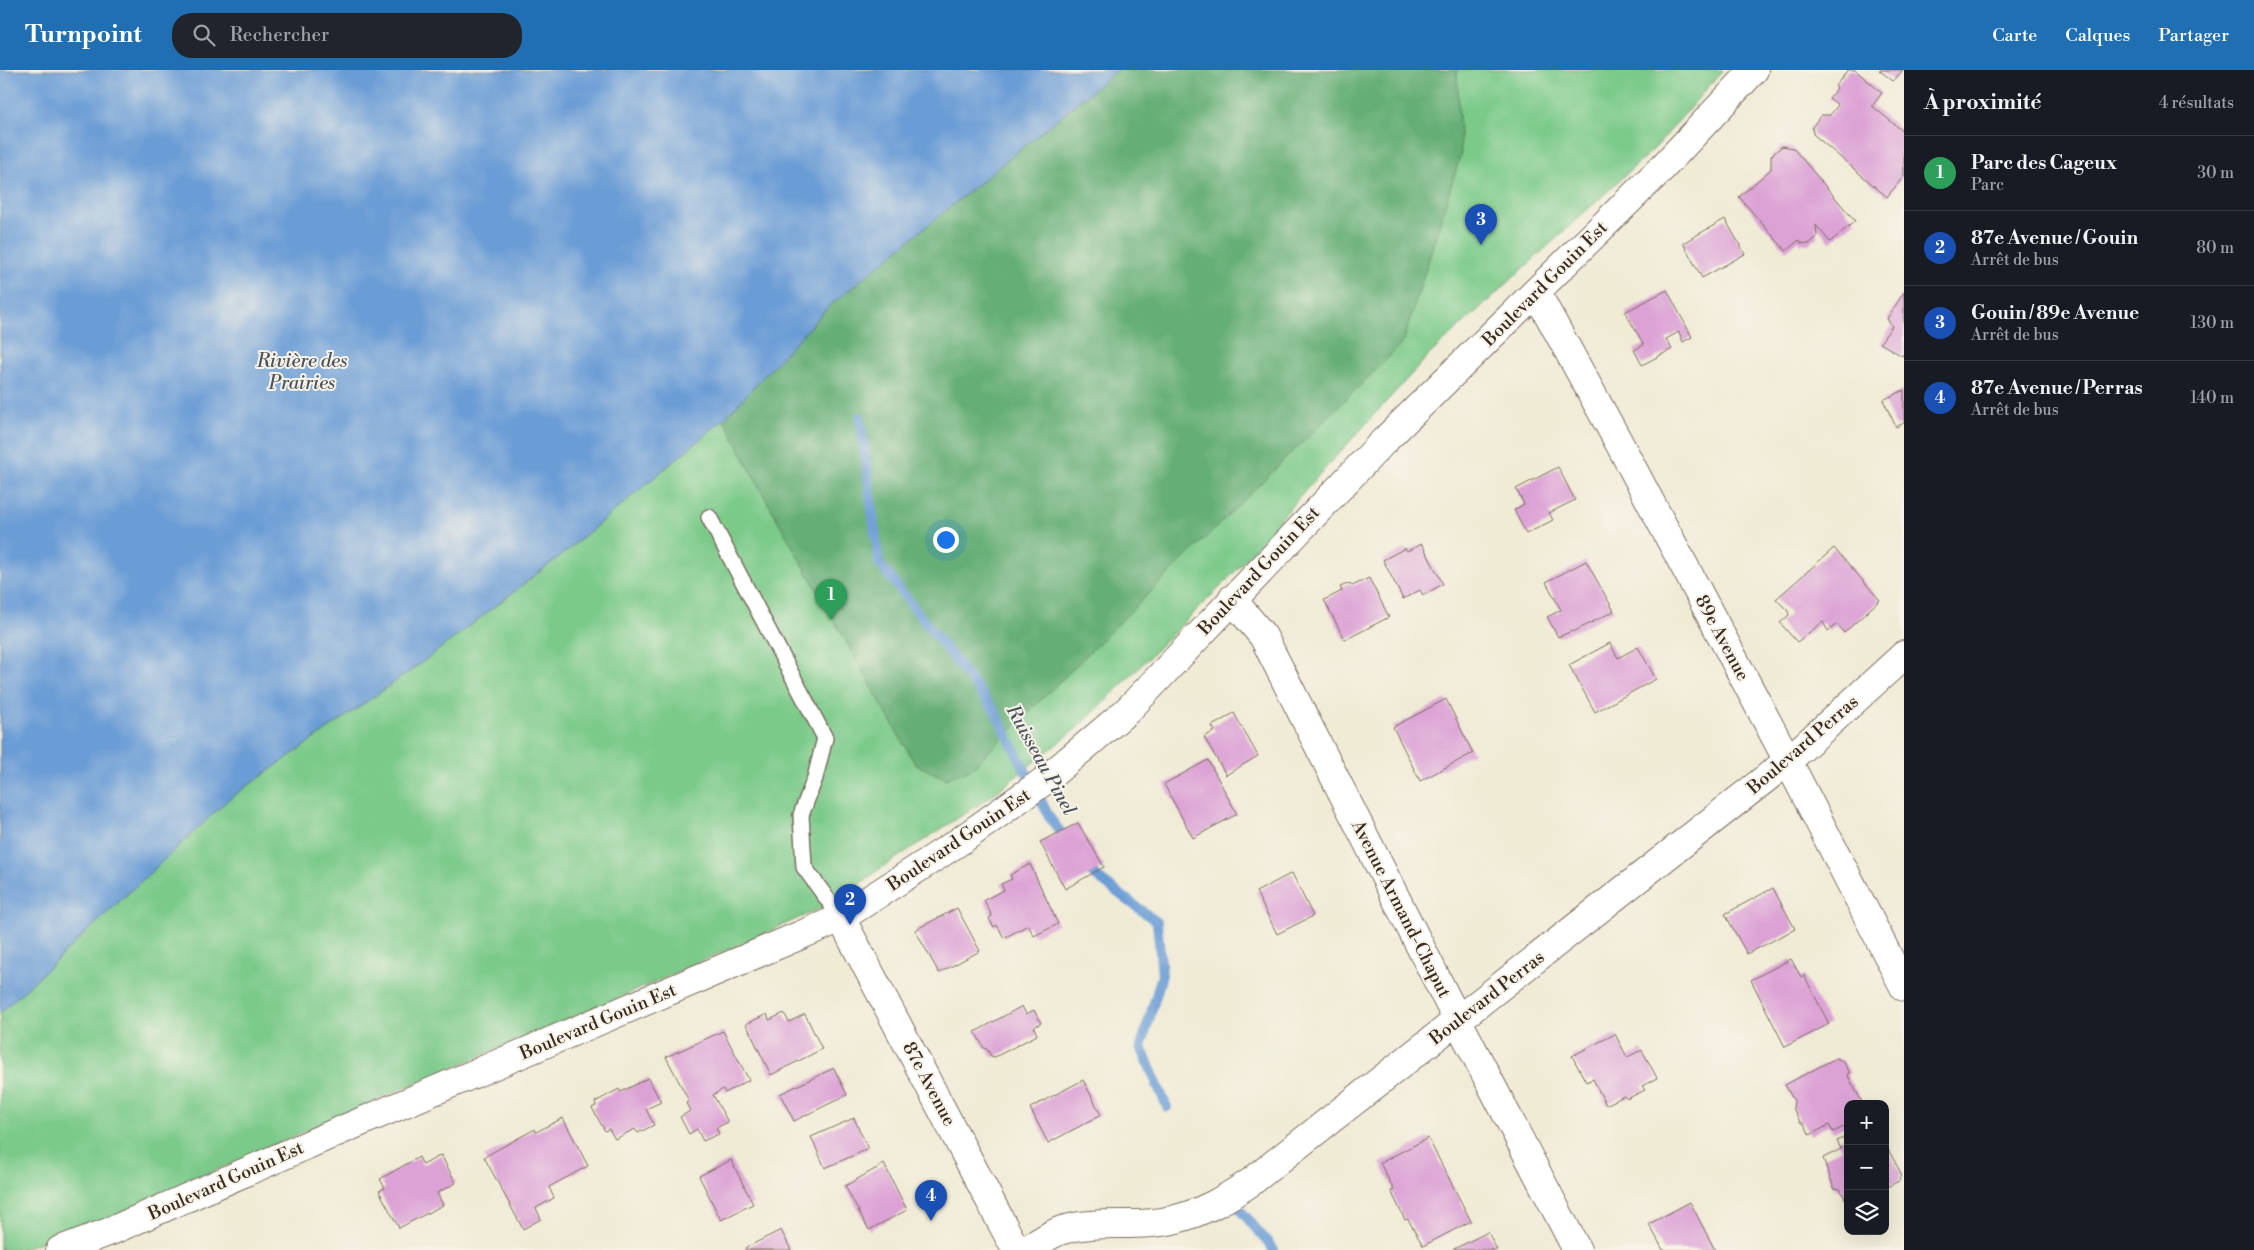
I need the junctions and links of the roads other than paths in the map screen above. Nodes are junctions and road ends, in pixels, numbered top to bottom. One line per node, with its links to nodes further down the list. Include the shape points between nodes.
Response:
1 (1754, 70): 2 (street, Boulevard Gouin Est, via 1664,166)
2 (1536, 292): 4 (street, Boulevard Gouin Est, via 1384,441); 6 (street, 89e Avenue)
3 (709, 516): 7 (lane, via 825,738 800,814 804,866)
4 (1232, 598): 7 (street, Boulevard Gouin Est, via 1128,710 1086,747 998,814); 9 (street, Avenue Armand-Chaput, via 1262,636)
5 (1904, 655): 6 (street, Boulevard Perras)
6 (1788, 762): 8 (street, 89e Avenue); 9 (street, Boulevard Perras)
7 (841, 918): 10 (street, Boulevard Gouin Est); 11 (street, 87e Avenue)
8 (1904, 986)
9 (1458, 1021): 12 (street, Boulevard Perras, via 1251,1182 1214,1206 1175,1219 1061,1230); 13 (street, Avenue Armand-Chaput)
10 (60, 1250)
11 (1016, 1250)
12 (1025, 1250)
13 (1577, 1250)

